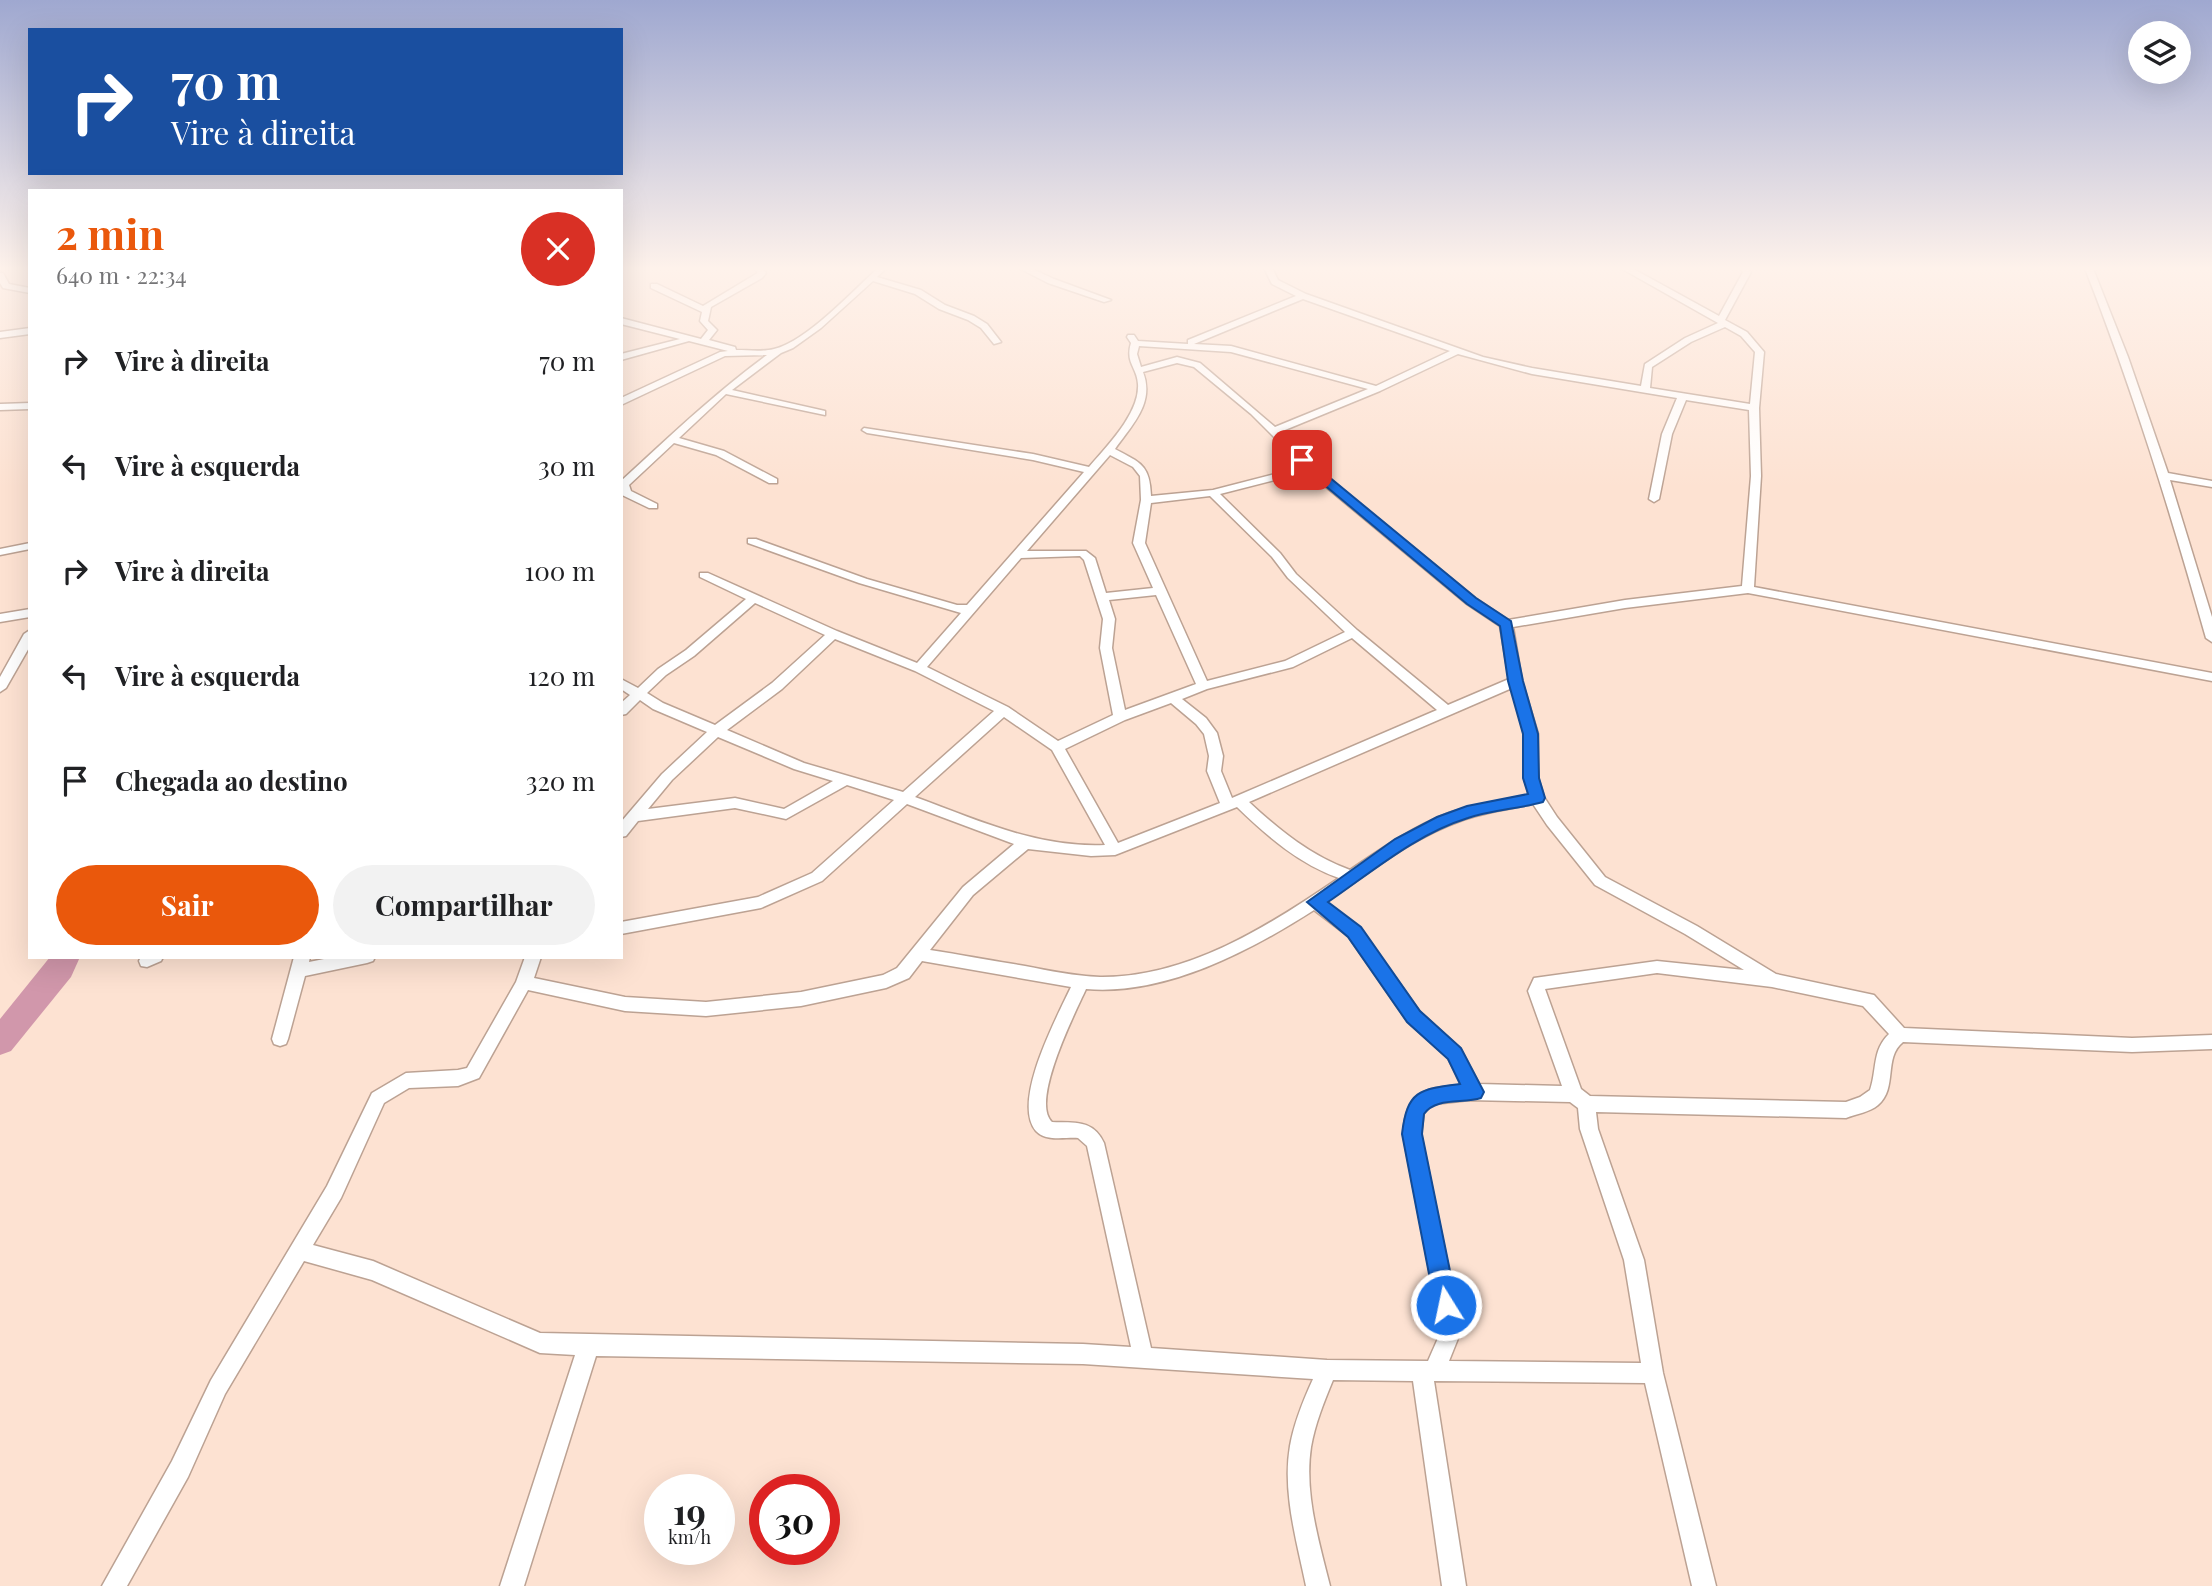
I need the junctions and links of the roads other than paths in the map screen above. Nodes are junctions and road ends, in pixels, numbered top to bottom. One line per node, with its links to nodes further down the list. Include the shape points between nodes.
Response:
1 (686, 340): 11 (street); 16 (street)
2 (705, 340): 11 (street)
3 (796, 340): 14 (street)
4 (1133, 340): 12 (street)
5 (1133, 340): 17 (street, via 1132,354)
6 (1197, 340): 12 (street)
7 (1422, 340): 15 (street)
8 (1688, 340): 20 (street, via 1648,366)
9 (1749, 340): 25 (street, via 1760,352)
10 (2119, 340): 33 (street)
11 (702, 343): 13 (street)
12 (1187, 344): 18 (street, via 1231,349)
13 (739, 351): 14 (street); 22 (street, via 702,363)
14 (778, 351): 19 (street)
15 (1455, 352): 18 (street); 20 (street)
16 (623, 356)
17 (1140, 370): 28 (street, via 1190,361 1221,383); 30 (street, via 1140,407)
18 (1377, 389): 28 (street)
19 (724, 391): 26 (street); 29 (street)
20 (1646, 391): 21 (street)
21 (1683, 395): 25 (street); 39 (street, via 1667,434)
22 (623, 401)
23 (28, 406): 24 (street)
24 (0, 407)
25 (1754, 408): 47 (street, via 1756,476)
26 (822, 413)
27 (867, 430): 31 (street)
28 (1272, 432): 32 (street)
29 (670, 439): 34 (street, via 720,453); 36 (street)
30 (1109, 450): 31 (street); 40 (street, via 1137,465 1145,477)
31 (1089, 470): 45 (street)
32 (1317, 474): 38 (street, via 1284,474); 54 (street, via 1471,601)
33 (2161, 475): 35 (street); 58 (street)
34 (773, 481)
35 (2212, 484)
36 (623, 487)
37 (623, 489): 41 (street)
38 (1213, 494): 40 (street); 55 (street)
39 (1654, 499)
40 (1146, 500): 48 (street, via 1139,544)
41 (653, 506)
42 (752, 541): 52 (street)
43 (28, 546): 44 (street)
44 (0, 552)
45 (1018, 555): 50 (street, via 1087,555); 52 (street)
46 (704, 575): 49 (street)
47 (1748, 589): 54 (street); 60 (street)
48 (1161, 591): 50 (street); 63 (street)
49 (755, 597): 56 (street); 65 (street)
50 (1103, 597): 70 (street, via 1109,619 1105,648)
51 (28, 612): 53 (street)
52 (964, 612): 59 (street)
53 (0, 618)
54 (1507, 624): 61 (street)
55 (1353, 633): 63 (street, via 1283,666); 69 (street)
56 (833, 634): 59 (street); 71 (street, via 777,686)
57 (28, 638): 64 (street)
58 (2212, 638)
59 (919, 668): 68 (street)
60 (2212, 677)
61 (1516, 681): 69 (street); 75 (street, via 1531,734 1531,778)
62 (623, 684): 65 (street)
63 (1203, 686): 66 (street)
64 (0, 688)
65 (637, 693): 67 (street); 71 (street)
66 (1173, 698): 70 (street); 76 (street, via 1210,733 1216,756 1214,771)
67 (623, 709)
68 (1003, 710): 72 (street); 74 (street)
69 (1445, 710): 76 (street)
70 (1120, 717): 72 (street)
71 (715, 732): 73 (street); 77 (street, via 667,777)
72 (1057, 747): 80 (street)
73 (846, 780): 74 (street); 77 (street, via 786,814 735,803)
74 (905, 797): 79 (street); 83 (street, via 831,867 793,890 761,902)
75 (1537, 798): 81 (street, via 1442,821); 88 (street, via 1600,881)
76 (1234, 803): 80 (street); 81 (street, via 1312,859)
77 (636, 816): 78 (street)
78 (623, 829)
79 (1025, 843): 80 (street); 84 (street, via 968,891)
80 (1115, 850)
81 (1350, 876): 82 (street)
82 (1315, 902): 89 (street, via 1225,953 1180,972 1110,983); 94 (street, via 1354,932 1414,1017 1454,1054)
83 (623, 928)
84 (917, 954): 89 (street); 90 (street, via 903,973 887,981 801,999 706,1009 625,1004)
85 (348, 959): 87 (street)
86 (532, 959): 90 (street)
87 (299, 964): 92 (street)
88 (1772, 980): 91 (street, via 1868,1000); 95 (street, via 1657,967 1541,983 1536,990)
89 (1081, 982): 98 (street, via 1047,1057 1038,1116 1050,1129 1088,1132 1095,1143)
90 (524, 984): 96 (street, via 473,1073 407,1081 378,1098)
91 (1900, 1035): 93 (street, via 2132,1045); 95 (street, via 1885,1049 1877,1093 1868,1102 1846,1110)
92 (280, 1039)
93 (2212, 1042)
94 (1474, 1092): 95 (street); 100 (street, via 1430,1096 1414,1112 1412,1134 1449,1336)
95 (1580, 1099): 101 (street, via 1634,1260)
96 (301, 1251): 97 (street, via 373,1271 540,1343); 102 (street, via 218,1388 180,1469)
97 (589, 1345): 98 (street); 103 (street)
98 (1143, 1357): 99 (street)
99 (1327, 1370): 100 (street); 104 (street, via 1299,1457 1305,1525)
100 (1428, 1371): 101 (street); 105 (street)
101 (1653, 1373): 106 (street)
102 (114, 1586)
103 (512, 1586)
104 (1318, 1586)
105 (1454, 1586)
106 (1704, 1586)

